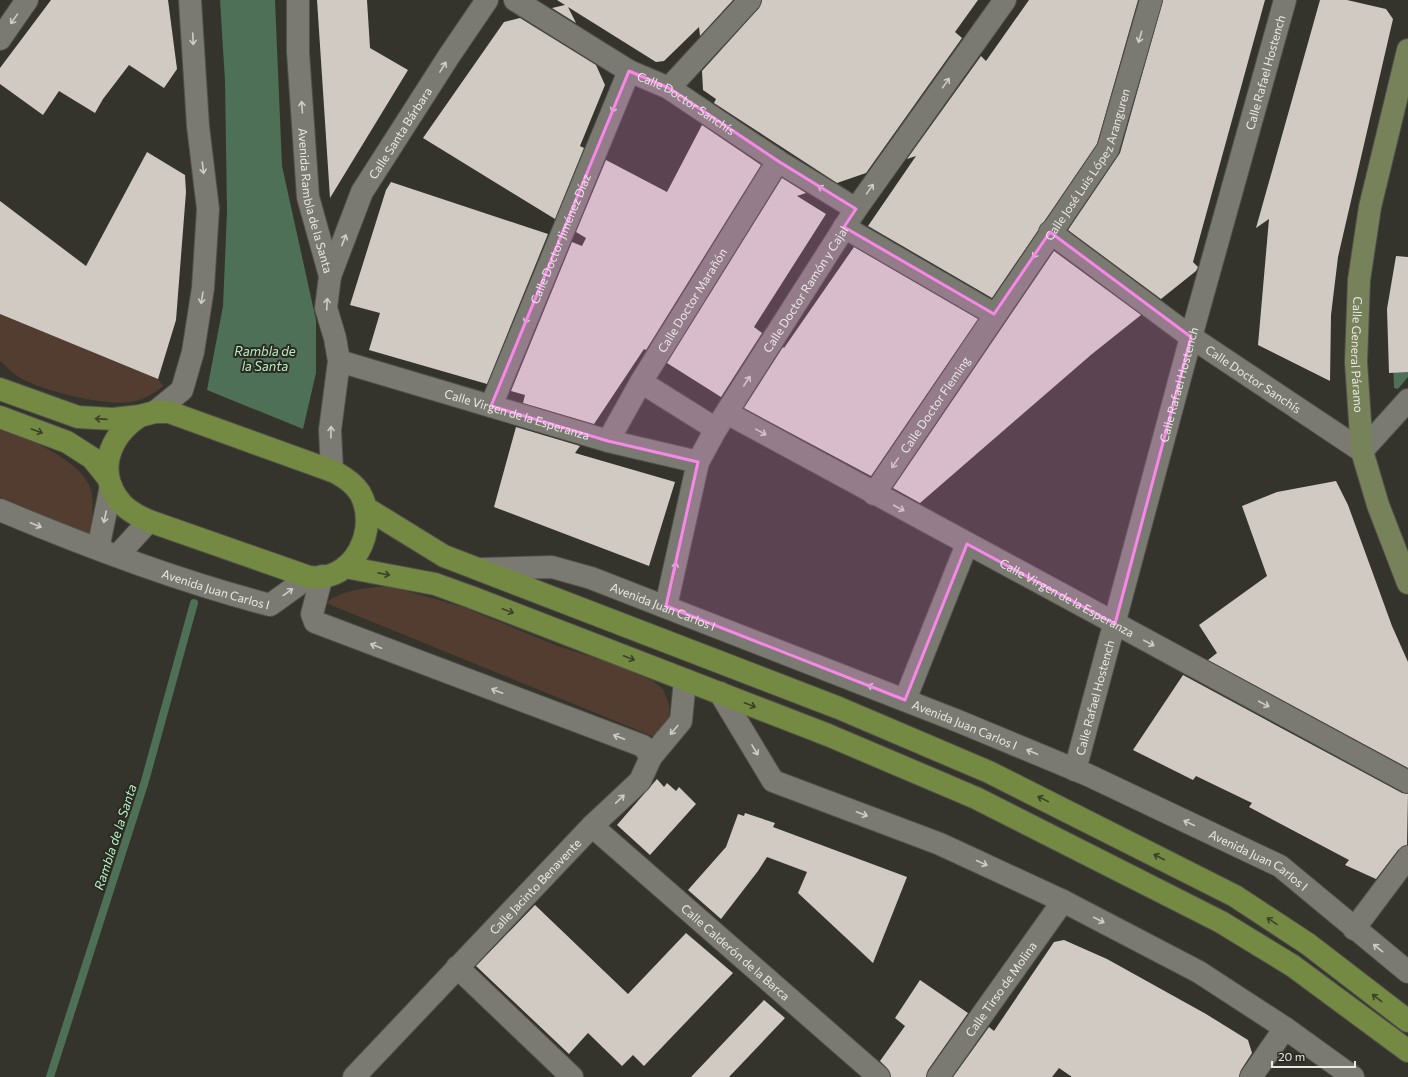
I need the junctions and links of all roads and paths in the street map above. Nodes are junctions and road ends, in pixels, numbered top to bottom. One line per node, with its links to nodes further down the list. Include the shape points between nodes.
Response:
1 (28, 0): 10 (street, one-way to 10)
2 (190, 0): 26 (street, one-way to 26, via 198,126 208,209 203,288 193,352 182,390)
3 (298, 0): 18 (street, Avenida Rambla de la Santa, one-way to 3, via 308,197 298,52)
4 (488, 0): 18 (street, Calle Santa Bárbara, one-way to 4, via 362,192)
5 (515, 0): 12 (street, Calle Doctor Sanchís)
6 (750, 0): 13 (street)
7 (1005, 0): 15 (street, Calle Doctor Ramón y Cajal, one-way to 7)
8 (1151, 0): 17 (street, Calle José Luis López Aranguren, one-way to 17, via 1108,149)
9 (1285, 0): 20 (street, Calle Rafael Hostench)
10 (0, 39)
11 (1408, 50): 30 (street, Calle General Páramo, via 1370,207 1359,280 1356,362)
12 (629, 71): 13 (street, Calle Doctor Sanchís); 25 (street, Calle Doctor Jiménez Díaz, one-way to 25)
13 (669, 88): 14 (street, Calle Doctor Sanchís)
14 (778, 161): 15 (street, Calle Doctor Sanchís, one-way to 14); 22 (street, Calle Doctor Marañón)
15 (856, 209): 16 (street, Calle Doctor Ramón y Cajal)
16 (844, 227): 19 (street); 28 (street, Calle Doctor Ramón y Cajal, one-way to 16)
17 (1050, 232): 19 (street, Calle José Luis López Aranguren, one-way to 19); 20 (street, Calle Doctor Sanchís)
18 (330, 276): 21 (street, Avenida Rambla de la Santa, one-way to 18, via 326,308)
19 (994, 314): 34 (street, Calle Doctor Fleming, one-way to 34)
20 (1191, 337): 30 (street, Calle Doctor Sanchís); 45 (street, Calle Rafael Hostench)
21 (339, 361): 25 (street, Calle Virgen de la Esperanza); 32 (street, Avenida Rambla de la Santa, one-way to 21, via 330,430)
22 (641, 382): 28 (street, Calle Virgen de la Esperanza); 29 (street, Calle Doctor Marañón)
23 (0, 389): 26 (main road, one-way to 23, via 113,419 78,417)
24 (1408, 400): 30 (street)
25 (490, 406): 29 (street, Calle Virgen de la Esperanza)
26 (147, 414): 32 (main road, via 169,412 184,416); 33 (main road, via 127,424 117,436 110,449 107,464)
27 (0, 417): 33 (main road, one-way to 33, via 67,442 92,458)
28 (721, 421): 31 (street, Calle Doctor Ramón y Cajal); 34 (street, Calle Virgen de la Esperanza, one-way to 34)
29 (608, 441): 31 (street, Calle Virgen de la Esperanza)
30 (1362, 451): 43 (street, Calle General Páramo, via 1378,505)
31 (698, 462): 44 (street, Calle Doctor Ramón y Cajal, one-way to 31)
32 (332, 470): 35 (main road, via 348,480 360,493)
33 (110, 482): 37 (main road, via 123,505); 39 (street, one-way to 39)
34 (874, 494): 38 (street, Calle Virgen de la Esperanza, one-way to 38)
35 (366, 508): 40 (main road, via 368,524 365,540 357,555); 41 (main road, via 444,556)
36 (0, 510): 39 (street, Avenida Juan Carlos I, one-way to 39)
37 (149, 521): 39 (street); 42 (main road)
38 (967, 544): 45 (street, Calle Virgen de la Esperanza); 48 (street)
39 (108, 552): 42 (street, Avenida Juan Carlos I, one-way to 42, via 270,605)
40 (346, 566): 42 (main road, via 331,574); 46 (main road, one-way to 46, via 435,584)
41 (481, 569): 44 (street, Avenida Juan Carlos I, via 552,567 591,578); 58 (main road, one-way to 41, via 1308,944 1235,896 989,772 839,708)
42 (316, 576): 49 (street, one-way to 42, via 643,746 315,622 312,614)
43 (1408, 583)
44 (666, 606): 48 (street, Avenida Juan Carlos I, one-way to 44)
45 (1115, 624): 50 (street, Calle Rafael Hostench); 51 (street, Calle Virgen de la Esperanza, one-way to 51)
46 (685, 680): 47 (main road); 49 (street, Calle Jacinto Benavente, one-way to 49, via 681,721)
47 (720, 693): 54 (street, one-way to 54, via 773,781 940,844); 60 (main road, one-way to 60, via 828,735 976,798 1221,922 1293,966)
48 (905, 700): 50 (street, Avenida Juan Carlos I, one-way to 48)
49 (651, 757): 52 (street, Calle Jacinto Benavente, one-way to 49, via 640,781)
50 (1075, 770): 55 (street, Avenida Juan Carlos I, one-way to 50, via 1280,866)
51 (1408, 782)
52 (592, 826): 56 (street, Calle Jacinto Benavente); 63 (street, Calle Calderón de la Barca)
53 (1408, 857): 55 (street)
54 (1064, 901): 59 (street, one-way to 59, via 1199,972); 64 (street, Calle Tirso de Molina)
55 (1354, 929): 57 (street, Avenida Juan Carlos I, one-way to 55)
56 (457, 967): 61 (street, Calle Jacinto Benavente); 62 (street)
57 (1408, 972)
58 (1408, 1022)
59 (1285, 1028): 65 (street); 66 (street)
60 (1408, 1051)
61 (354, 1077)
62 (572, 1077)
63 (879, 1077)
64 (938, 1077)
65 (1251, 1077)
66 (1353, 1077)

